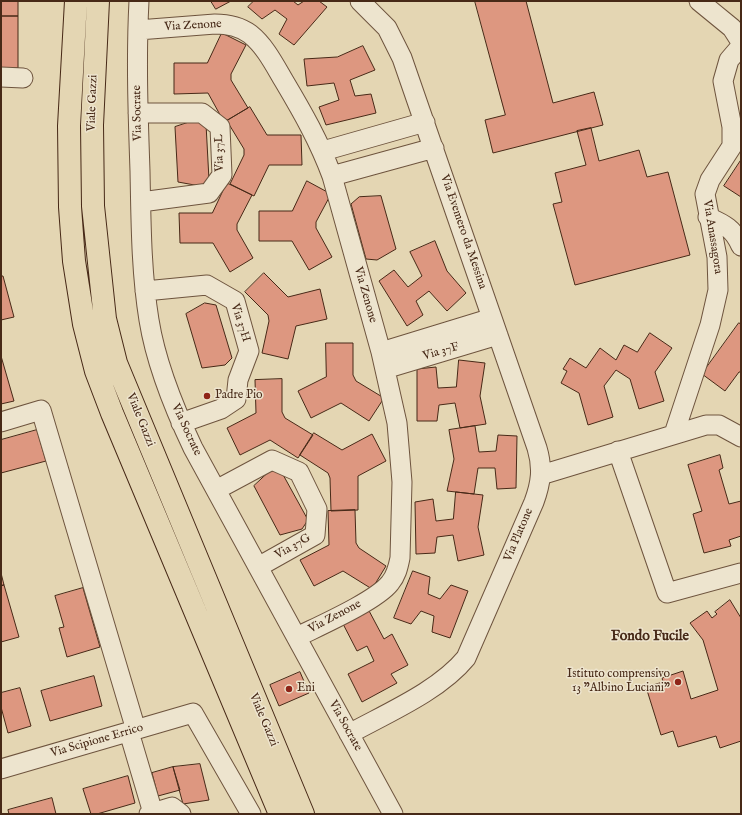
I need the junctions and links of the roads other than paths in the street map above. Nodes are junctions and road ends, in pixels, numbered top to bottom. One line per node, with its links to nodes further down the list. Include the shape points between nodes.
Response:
1 (76, 1): 39 (main road, Viale Gazzi, via 69,126 70,207 79,297 89,347 112,413)
2 (98, 1): 40 (main road, Viale Gazzi, via 92,126 93,206 102,293 110,339 132,404)
3 (139, 1): 6 (street, Via Socrate)
4 (360, 1): 12 (street, Via Evemero da Messina, via 377,17 395,42)
5 (699, 1): 7 (street, via 732,28)
6 (138, 30): 11 (street, Via Socrate); 15 (street, Via Zenone, via 215,24 239,28 249,34 268,55)
7 (741, 42)
8 (741, 46): 13 (street, Via Anassagora, via 729,60 723,81)
9 (1, 77): 10 (street)
10 (23, 78)
11 (138, 113): 17 (street, Via Socrate); 17 (street, Via 37L, via 202,113 220,128 222,176 209,193)
12 (425, 122): 14 (street, Via Evemero da Messina); 15 (street)
13 (737, 126): 18 (street, Via Anassagora, via 732,146 707,187 705,194)
14 (434, 148): 16 (street); 21 (street, Via Evemero da Messina)
15 (323, 151): 16 (street, Via Zenone)
16 (332, 176): 22 (street, Via Zenone)
17 (141, 202): 20 (street, Via Socrate)
18 (708, 217): 19 (street, via 730,228); 25 (street, Via Anassagora, via 717,257 718,290 710,325)
19 (741, 246)
20 (145, 290): 24 (street, Via Socrate, via 155,348); 24 (street, Via 37H, via 207,285 235,301 249,351 238,380 236,398 221,409)
21 (495, 327): 22 (street, Via 37F); 28 (street, Via Evemero da Messina, via 537,448)
22 (383, 360): 32 (street, Via Zenone, via 397,423 402,461 398,568 395,576 381,592)
23 (1, 422): 33 (street, via 41,410)
24 (181, 423): 29 (street, Via Socrate)
25 (674, 434): 26 (street, via 719,425); 27 (street)
26 (741, 437)
27 (618, 451): 28 (street); 31 (street, via 667,593)
28 (541, 475): 34 (street, Via Platone, via 534,502 466,658 456,670 435,686)
29 (216, 490): 30 (street, Via Socrate); 30 (street, Via 37G, via 272,460 299,472 317,509 315,535)
30 (258, 567): 32 (street, Via Socrate)
31 (741, 573)
32 (296, 637): 34 (street, Via Socrate)
33 (133, 731): 35 (street, Via Scipione Errico); 37 (street); 38 (street, Via Scipione Errico, via 193,713)
34 (349, 734): 41 (street, Via Socrate)
35 (2, 765)
36 (176, 811): 37 (street)
37 (151, 813)
38 (251, 814)
39 (280, 814)
40 (303, 814)
41 (393, 814)

